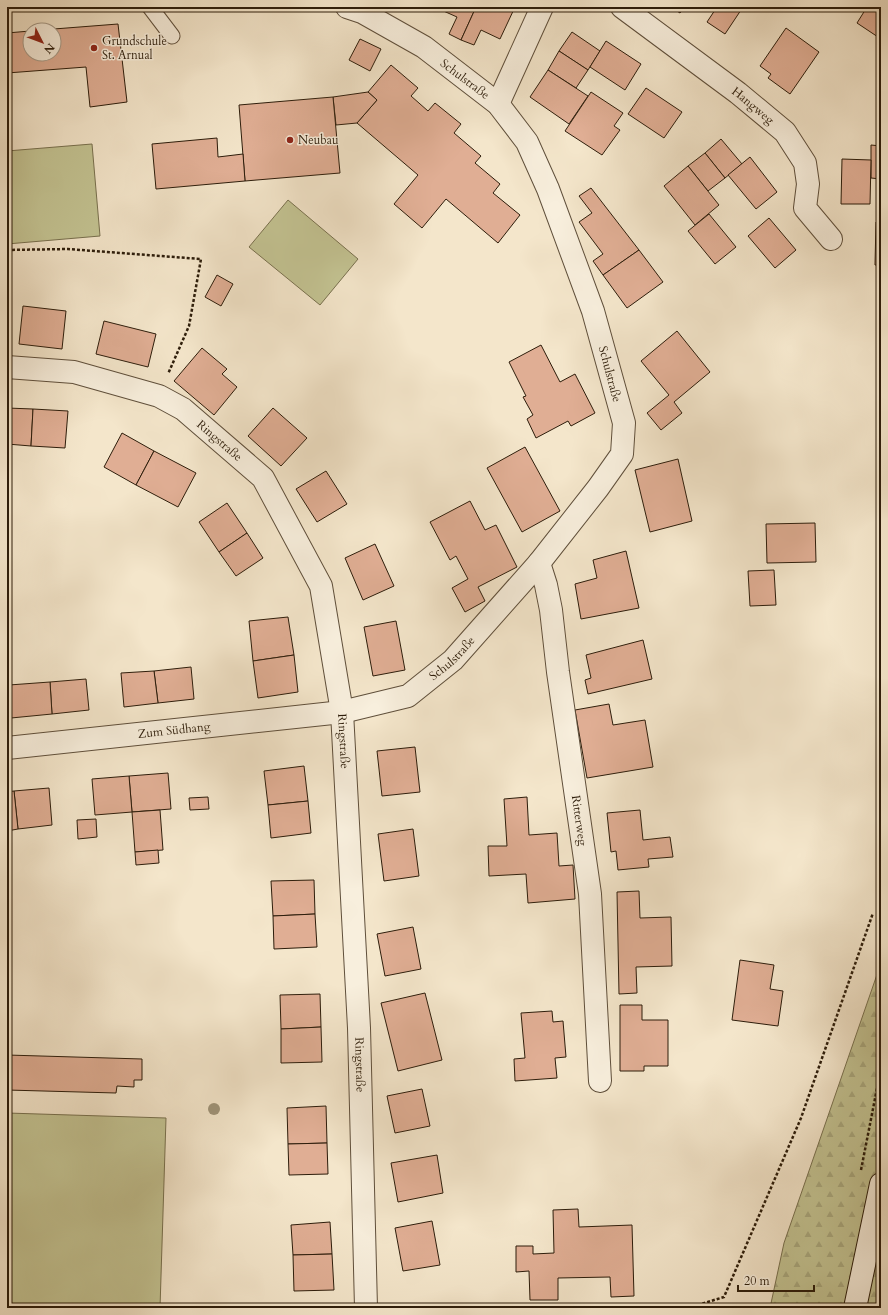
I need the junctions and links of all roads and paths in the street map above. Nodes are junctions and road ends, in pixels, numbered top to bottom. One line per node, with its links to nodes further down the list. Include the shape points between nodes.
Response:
1 (150, 7): 5 (lane)
2 (347, 7): 6 (street, Schulstraße, via 362,12 424,47)
3 (542, 7): 6 (street)
4 (622, 7): 7 (street, Hangweg, via 738,93 785,132 805,163 808,184 805,208)
5 (172, 36)
6 (498, 104): 11 (street, Schulstraße, via 527,142 548,189 593,310 624,423 622,454)
7 (831, 239)
8 (7, 250): 10 (path, via 68,249 201,259 189,326)
9 (7, 367): 10 (street, Ringstraße, via 74,372)
10 (159, 396): 12 (street, Ringstraße, via 183,409 263,478 320,586)
11 (539, 563): 12 (street, Schulstraße, via 453,660 408,696); 15 (street, Ritterweg, via 551,610 590,894)
12 (342, 712): 13 (street, Zum Südhang); 17 (street, Ringstraße, via 359,1028)
13 (7, 748)
14 (873, 913): 18 (path, via 801,1118 724,1298)
15 (600, 1081)
16 (881, 1184): 19 (street)
17 (366, 1308)
18 (688, 1308)
19 (855, 1308)

